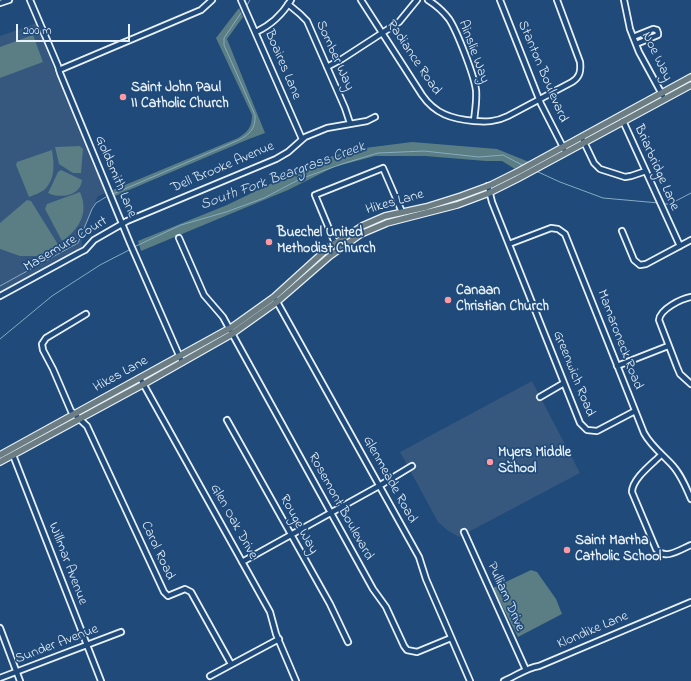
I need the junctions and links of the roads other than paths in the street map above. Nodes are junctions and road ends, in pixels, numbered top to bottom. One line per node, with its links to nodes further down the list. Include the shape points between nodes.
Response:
1 (10, 0): 12 (street)
2 (30, 0): 18 (street, Goldsmith Lane)
3 (212, 0): 18 (street, via 201,10)
4 (241, 0): 13 (street, Boaires Lane)
5 (361, 0): 14 (street, Radiance Road)
6 (417, 0): 14 (street, via 402,19)
7 (428, 0): 25 (street, Ainslie Way, via 448,18 457,35 475,84)
8 (500, 0): 23 (street, Stanton Boulevard)
9 (557, 0): 23 (street, Radiance Road, via 581,70 575,80)
10 (624, 0): 15 (street, Noe Way)
11 (290, 2): 13 (street, via 275,21); 17 (street, Somber Way, via 307,21)
12 (0, 3)
13 (256, 32): 29 (street, Boaires Lane)
14 (382, 33): 17 (street); 25 (street, Radiance Road, via 431,106 453,118)
15 (633, 37): 16 (street, Noe Way); 16 (street, via 653,29 657,30 658,35)
16 (636, 44): 21 (street, Noe Way)
17 (327, 66): 27 (street, Somber Way)
18 (59, 70): 36 (street, Goldsmith Lane)
19 (691, 77): 21 (main road, Hikes Lane)
20 (691, 85): 22 (main road, Hikes Lane)
21 (661, 93): 22 (street, Noe Way); 28 (main road, Hikes Lane)
22 (665, 99): 26 (main road, Hikes Lane)
23 (539, 100): 25 (street, Radiance Road, via 502,119); 31 (street, Stanton Boulevard)
24 (375, 117): 27 (street, Dell Brooke Avenue, via 367,121)
25 (474, 121)
26 (623, 121): 30 (main road, Hikes Lane); 32 (street, Briarbridge Lane)
27 (350, 123): 29 (street, Dell Brooke Avenue, via 328,128)
28 (581, 137): 30 (street); 31 (main road, Hikes Lane)
29 (302, 139): 36 (street, Dell Brooke Avenue, via 276,159)
30 (584, 143): 31 (main road, Hikes Lane); 32 (street, via 595,165 600,169 625,177)
31 (565, 150): 33 (main road, Hikes Lane); 34 (main road, Hikes Lane, via 536,169)
32 (646, 171): 42 (street, Briarbridge Lane)
33 (488, 186): 34 (street, Greenwich Road); 35 (main road, Hikes Lane, via 447,201)
34 (489, 193): 41 (street, Greenwich Road); 46 (main road, Hikes Lane, via 458,205 387,223 360,234)
35 (402, 212): 40 (main road, Hikes Lane, via 374,220); 40 (street, via 383,168 315,195)
36 (123, 223): 43 (street, Masemure Court, via 94,240 85,250); 51 (street, Goldsmith Lane)
37 (622, 231): 42 (street, via 634,260 640,265)
38 (179, 238): 48 (street, Rosemont Boulevard, via 204,295)
39 (691, 240): 42 (street)
40 (335, 243): 44 (main road, Hikes Lane)
41 (509, 244): 52 (street, Mamaroneck Road, via 551,228 565,234); 54 (street, Greenwich Road)
42 (680, 246)
43 (0, 296)
44 (274, 297): 46 (street, Glenmeade Road); 48 (main road, Hikes Lane)
45 (691, 297): 50 (street, via 665,309 659,316)
46 (277, 302): 49 (main road, Hikes Lane); 67 (street, Glenmeade Road)
47 (86, 314): 59 (street, via 46,338 42,344)
48 (230, 328): 49 (street, Rosemont Boulevard); 51 (main road, Hikes Lane)
49 (232, 334): 51 (main road, Hikes Lane); 69 (street, Rosemont Boulevard)
50 (668, 346): 52 (street); 56 (street, via 678,370)
51 (181, 359): 53 (main road, Hikes Lane); 55 (main road, Hikes Lane)
52 (617, 366): 58 (street, Mamaroneck Road)
53 (140, 378): 55 (street, Glen Oak Drive); 59 (main road, Hikes Lane)
54 (564, 383): 57 (street); 58 (street, Greenwich Road, via 580,423 589,431 598,431)
55 (144, 384): 60 (main road, Hikes Lane); 73 (street, Glen Oak Drive)
56 (691, 384)
57 (540, 397)
58 (635, 411): 64 (street, Mamaroneck Road, via 647,438)
59 (74, 414): 60 (street); 62 (main road, Hikes Lane)
60 (80, 419): 63 (main road, Hikes Lane); 81 (street, Carol Road, via 87,426 164,592 168,596 185,590 191,592)
61 (227, 420): 71 (street, Rouge Way)
62 (0, 455)
63 (14, 455): 65 (main road, Hikes Lane); 80 (street, Willmar Avenue)
64 (661, 455): 68 (street, Mamaroneck Road, via 676,470); 72 (street, via 634,482 632,492 660,553 668,555)
65 (0, 462)
66 (412, 466): 67 (street)
67 (379, 486): 69 (street); 77 (street, Glenmeade Road, via 422,562 426,579)
68 (691, 499)
69 (331, 513): 71 (street); 77 (street, Rosemont Boulevard, via 373,589 386,607 405,648 417,652)
70 (464, 532): 82 (street, Pulliam Drive)
71 (291, 535): 73 (street); 79 (street, Rouge Way)
72 (691, 544)
73 (242, 562): 78 (street, Glen Oak Drive, via 270,612)
74 (691, 602): 82 (street, Klondike Lane)
75 (0, 628): 83 (street)
76 (122, 632): 80 (street, Sunder Avenue)
77 (451, 638): 89 (street, Glenmeade Road)
78 (279, 639): 81 (street); 88 (street, Glen Oak Drive)
79 (348, 642)
80 (87, 645): 83 (street, Sunder Avenue); 87 (street, Willmar Avenue)
81 (231, 664): 84 (street)
82 (526, 670): 90 (street, Klondike Lane)
83 (17, 672): 85 (street, Sunder Avenue); 86 (street)
84 (210, 676)
85 (0, 678)
86 (20, 681)
87 (100, 681)
88 (296, 681)
89 (470, 681)
90 (504, 681)

